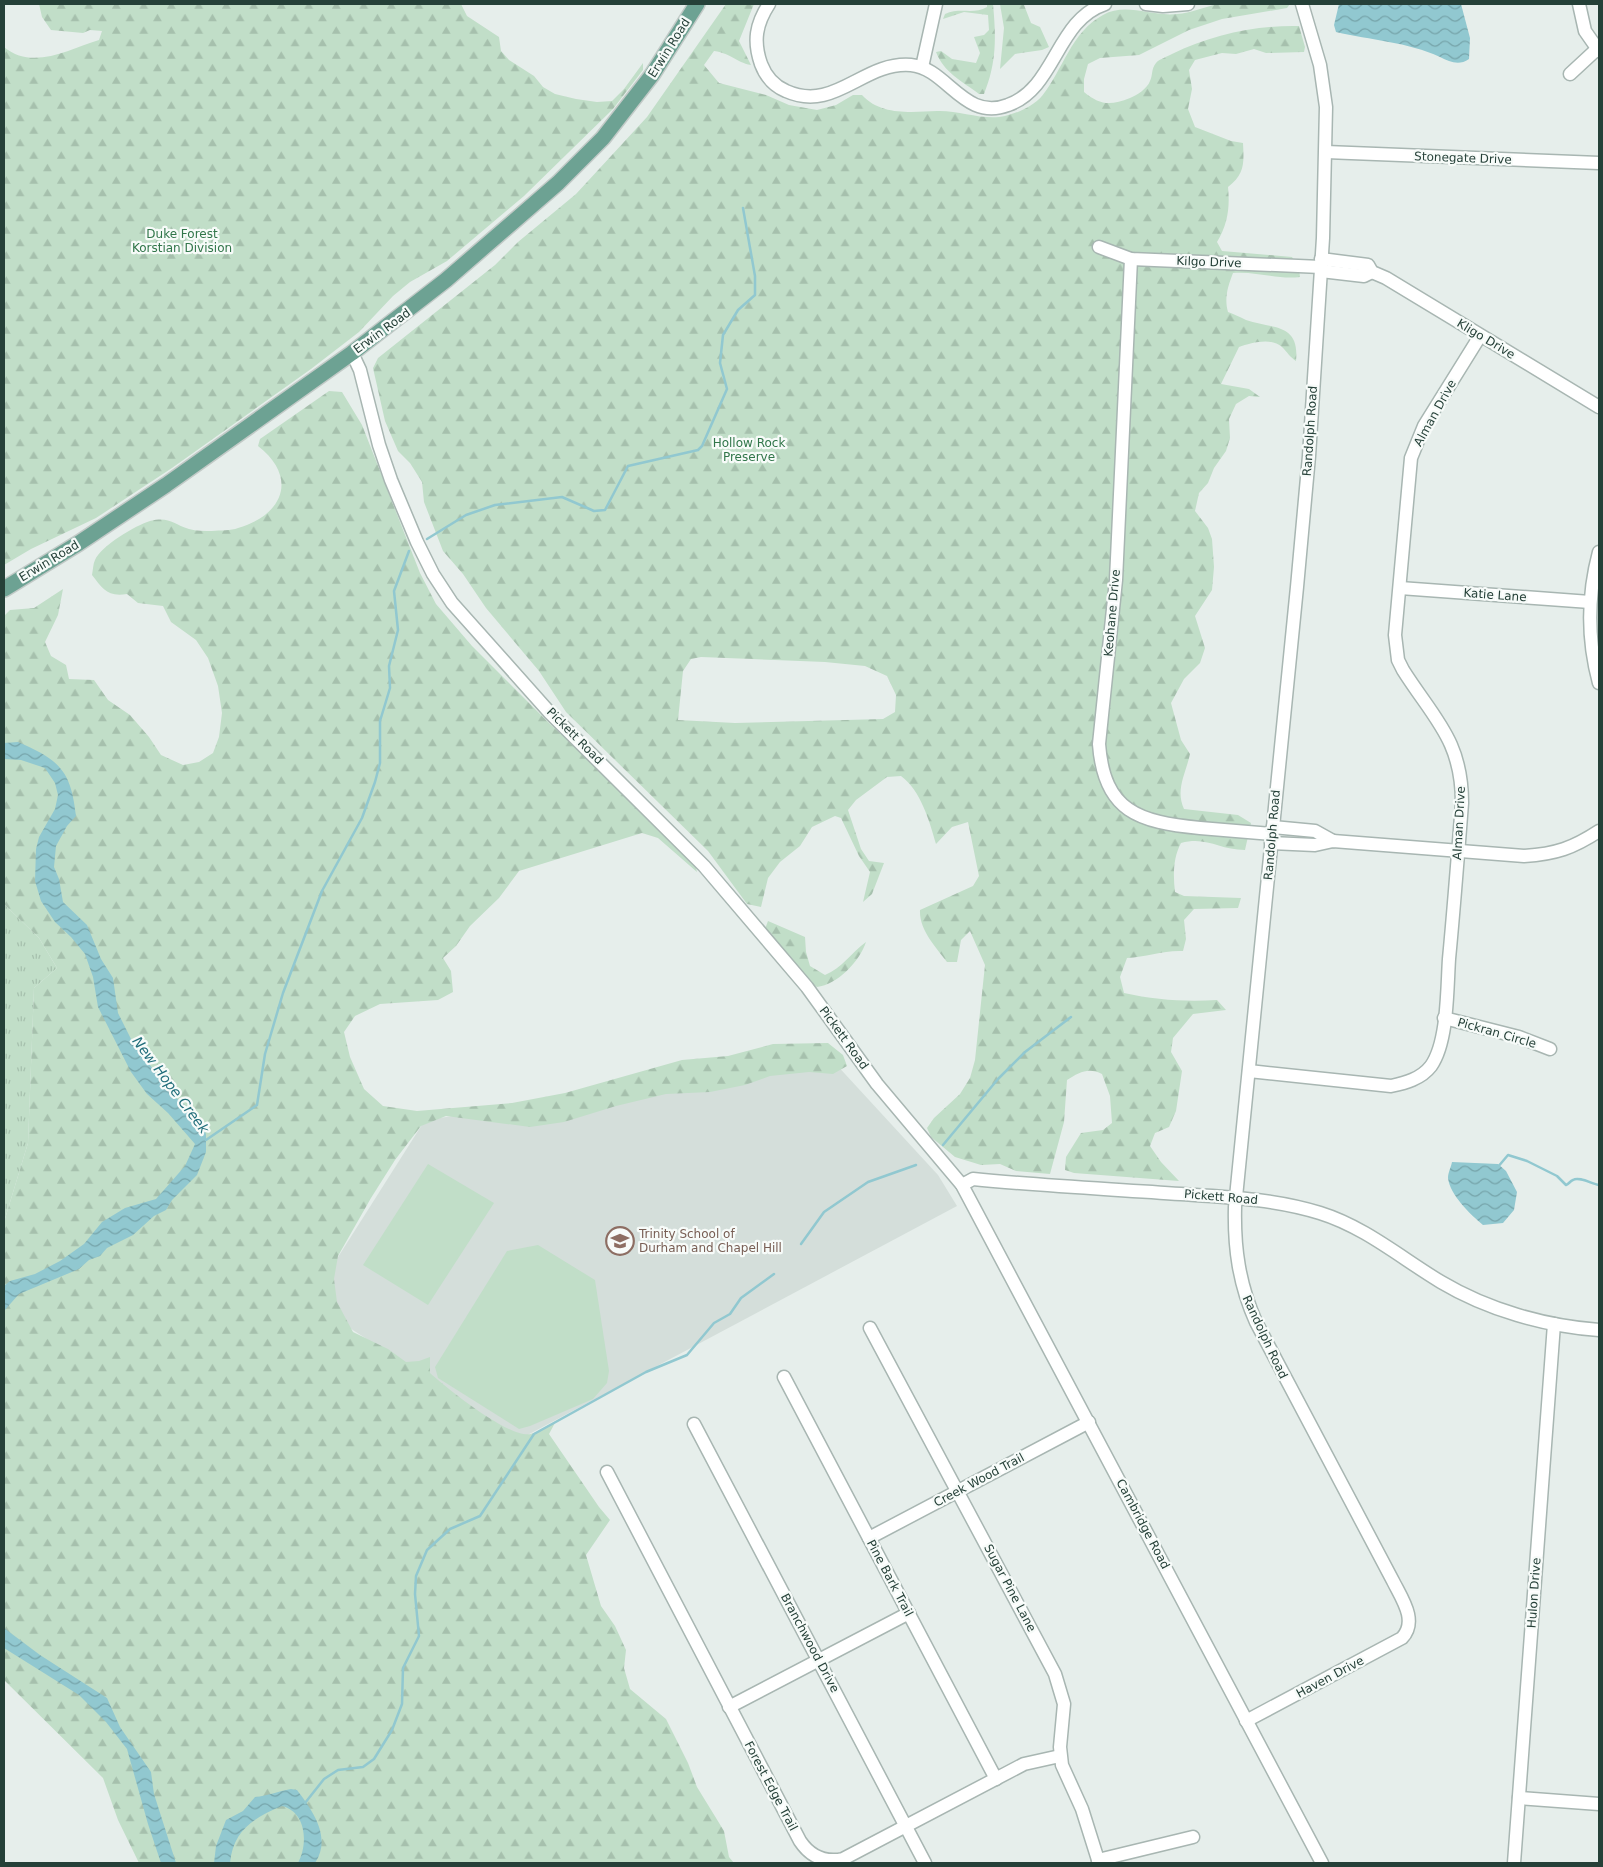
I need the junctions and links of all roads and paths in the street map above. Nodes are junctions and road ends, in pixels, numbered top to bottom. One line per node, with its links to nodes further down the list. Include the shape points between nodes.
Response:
1 (697, 4): 19 (main road, Erwin Road, via 652,75 586,157 446,280)
2 (769, 4): 11 (street, via 756,31 759,57 771,81 793,94 820,97 883,68 904,65)
3 (936, 4): 11 (street)
4 (1105, 4): 9 (street)
5 (1146, 4): 6 (street)
6 (1188, 4)
7 (1302, 4): 13 (street, Randolph Road, via 1324,89)
8 (1579, 4): 10 (street, via 1585,31)
9 (1088, 7): 11 (street, via 1034,88 1022,99 1006,106 990,108 975,105)
10 (1598, 50): 12 (street)
11 (922, 68)
12 (1570, 74)
13 (1326, 152): 14 (street, Stonegate Drive); 17 (street, Randolph Road)
14 (1599, 163)
15 (1099, 247): 16 (street, Kilgo Drive)
16 (1131, 259): 17 (street, Kilgo Drive); 27 (street, Keohane Drive, via 1116,580 1099,744 1101,766 1108,786 1121,804 1142,817 1163,824)
17 (1321, 266): 18 (street, Kligo Drive, via 1364,276 1372,272 1386,278); 27 (street, Randolph Road, via 1308,465)
18 (1480, 336): 20 (street, Kligo Drive); 23 (street, Alman Drive, via 1415,445 1409,472)
19 (352, 353): 22 (main road, Erwin Road, via 125,513); 32 (street, Pickett Road, via 360,370 379,445 394,488 425,558 452,603 550,713 704,866 807,987 877,1084)
20 (1599, 407)
21 (1599, 552): 24 (street)
22 (4, 588)
23 (1400, 588): 24 (street, Katie Lane); 28 (street, Alman Drive, via 1396,635 1398,660 1408,680 1447,734 1460,771 1462,803)
24 (1590, 602): 25 (street, via 1588,620)
25 (1599, 683)
26 (1599, 831): 28 (street, Keohane Drive, via 1577,845 1551,854 1524,856)
27 (1272, 835): 28 (street, Keohane Drive, via 1315,845 1333,841); 31 (street, Randolph Road)
28 (1458, 850): 29 (street, Alman Drive)
29 (1444, 1018): 30 (street, Pickran Circle, via 1519,1037); 31 (street, Alman Drive, via 1438,1049 1430,1068 1403,1084 1374,1086)
30 (1550, 1049)
31 (1249, 1071): 33 (street, Randolph Road)
32 (962, 1186): 33 (street, Pickett Road, via 973,1179); 38 (street, Cambridge Road)
33 (1236, 1198): 34 (street, Pickett Road, via 1290,1205 1340,1221 1462,1293 1497,1308); 44 (street, Randolph Road, via 1236,1257 1251,1311 1403,1602 1409,1616)
34 (1554, 1324): 36 (street, Pickett Road); 50 (street, Hulon Drive)
35 (870, 1328): 41 (street, Sugar Pine Lane)
36 (1599, 1330)
37 (784, 1377): 42 (street, Pine Bark Trail)
38 (1089, 1422): 41 (street, Creek Wood Trail); 47 (street, Cambridge Road)
39 (694, 1424): 45 (street, Branchwood Drive)
40 (607, 1472): 46 (street, Forest Edge Trail)
41 (959, 1491): 42 (street, Creek Wood Trail); 48 (street, Sugar Pine Lane, via 1061,1687 1064,1704)
42 (869, 1538): 43 (street, Pine Bark Trail)
43 (909, 1613): 45 (street); 49 (street, Pine Bark Trail)
44 (1409, 1628): 47 (street, Haven Drive, via 1402,1638 1381,1650)
45 (819, 1660): 46 (street); 52 (street, Branchwood Drive)
46 (728, 1707): 52 (street, Forest Edge Trail, via 800,1841 814,1855 831,1860 843,1859)
47 (1246, 1721): 56 (street, Cambridge Road)
48 (1060, 1756): 49 (street, Forest Edge Trail, via 1036,1760); 54 (street, Sugar Pine Lane, via 1064,1774 1082,1809)
49 (996, 1779): 52 (street, Forest Edge Trail)
50 (1519, 1798): 51 (street); 57 (street, Hulon Drive)
51 (1599, 1804)
52 (906, 1826): 55 (street, Branchwood Drive)
53 (1192, 1836): 54 (street)
54 (1098, 1862)
55 (925, 1863)
56 (1322, 1863)
57 (1514, 1863)

